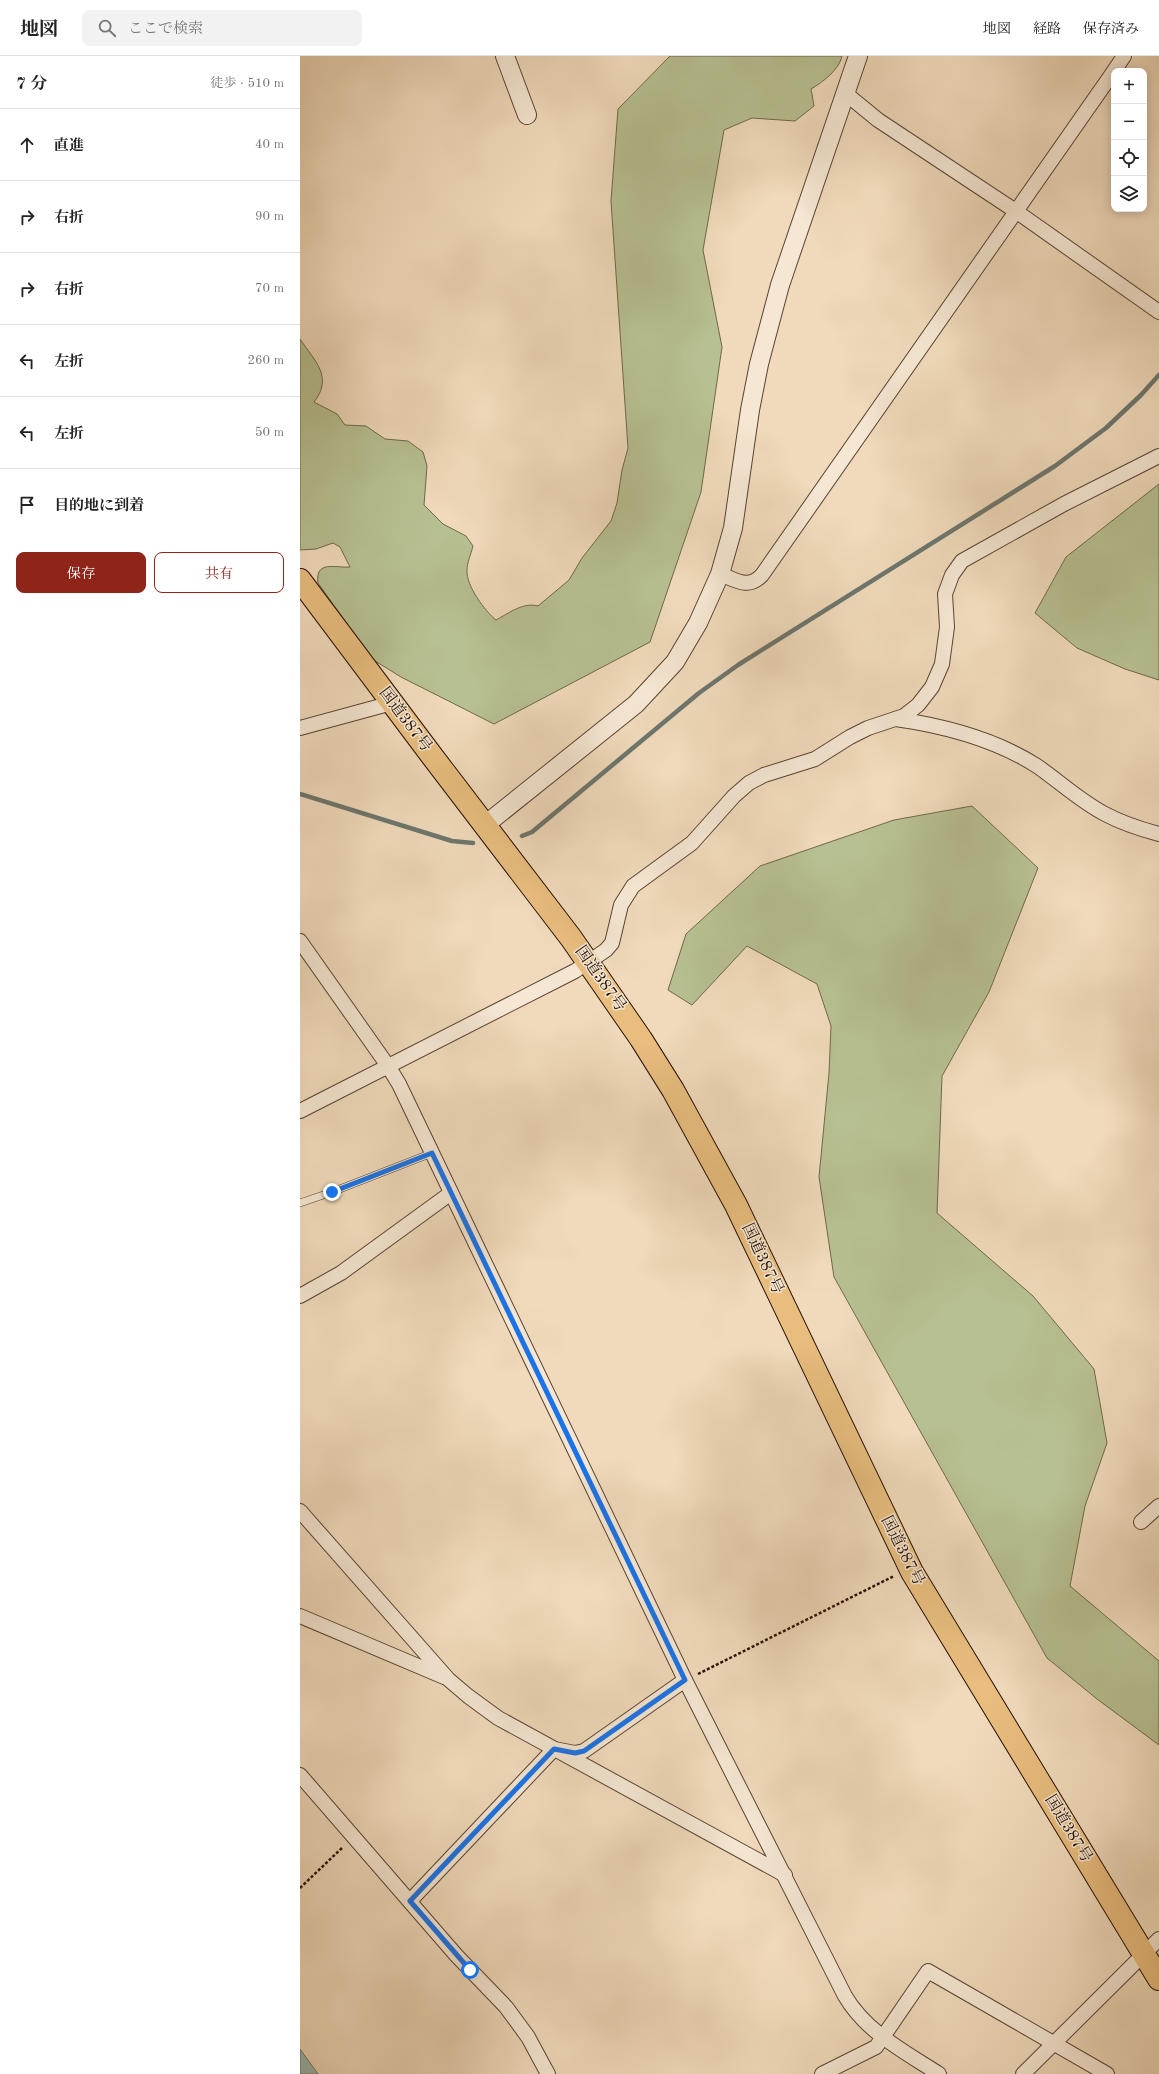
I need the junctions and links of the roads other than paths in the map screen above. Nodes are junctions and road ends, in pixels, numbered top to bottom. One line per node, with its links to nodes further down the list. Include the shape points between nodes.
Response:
1 (505, 56): 7 (street)
2 (858, 56): 6 (street)
3 (1124, 56): 4 (street)
4 (1116, 68)
5 (1111, 75): 8 (street)
6 (845, 93): 8 (street, via 878,120); 11 (street, via 791,250 772,314 750,410 734,528)
7 (527, 115)
8 (1017, 212): 9 (street); 11 (street, via 762,575 755,582 744,583)
9 (1159, 312)
10 (1159, 456): 14 (street, via 1064,504 962,561 952,575 945,594 947,627 942,664 932,687 918,705)
11 (720, 574): 16 (street, via 687,643 675,662 650,691 589,744)
12 (300, 580): 13 (highway, 国道387号)
13 (392, 702): 15 (street); 16 (highway, 国道387号)
14 (896, 719): 17 (street, via 952,730 1002,747 1037,766 1104,814); 19 (street, via 862,731 815,759 764,775 749,783 692,843 633,886 621,905 612,943)
15 (300, 728)
16 (485, 825): 19 (highway, 国道387号)
17 (1159, 834)
18 (300, 941): 20 (street)
19 (589, 963): 20 (street); 37 (highway, 国道387号, via 656,1062 701,1138 736,1205 910,1567)
20 (388, 1066): 21 (street); 22 (street)
21 (300, 1111)
22 (432, 1153): 23 (street); 24 (lane)
23 (451, 1193): 25 (street, via 341,1273); 31 (street)
24 (300, 1203)
25 (300, 1296)
26 (1159, 1506): 28 (street)
27 (300, 1511): 30 (street)
28 (1141, 1522)
29 (300, 1616): 30 (street)
30 (448, 1679): 32 (street, via 480,1706)
31 (685, 1680): 32 (street, via 584,1751 575,1753); 34 (street)
32 (554, 1749): 34 (street); 35 (street)
33 (300, 1775): 35 (street)
34 (785, 1875): 39 (street, via 851,2006 858,2016)
35 (410, 1901): 41 (street, via 518,2022)
36 (1159, 1939): 37 (street)
37 (1144, 1954): 38 (highway, 国道387号); 40 (street)
38 (1159, 1979)
39 (884, 2038): 40 (street, via 928,1971); 42 (street, via 872,2050); 43 (street)
40 (1054, 2042): 44 (street); 45 (street)
41 (548, 2074)
42 (822, 2074)
43 (939, 2074)
44 (1023, 2074)
45 (1106, 2074)

